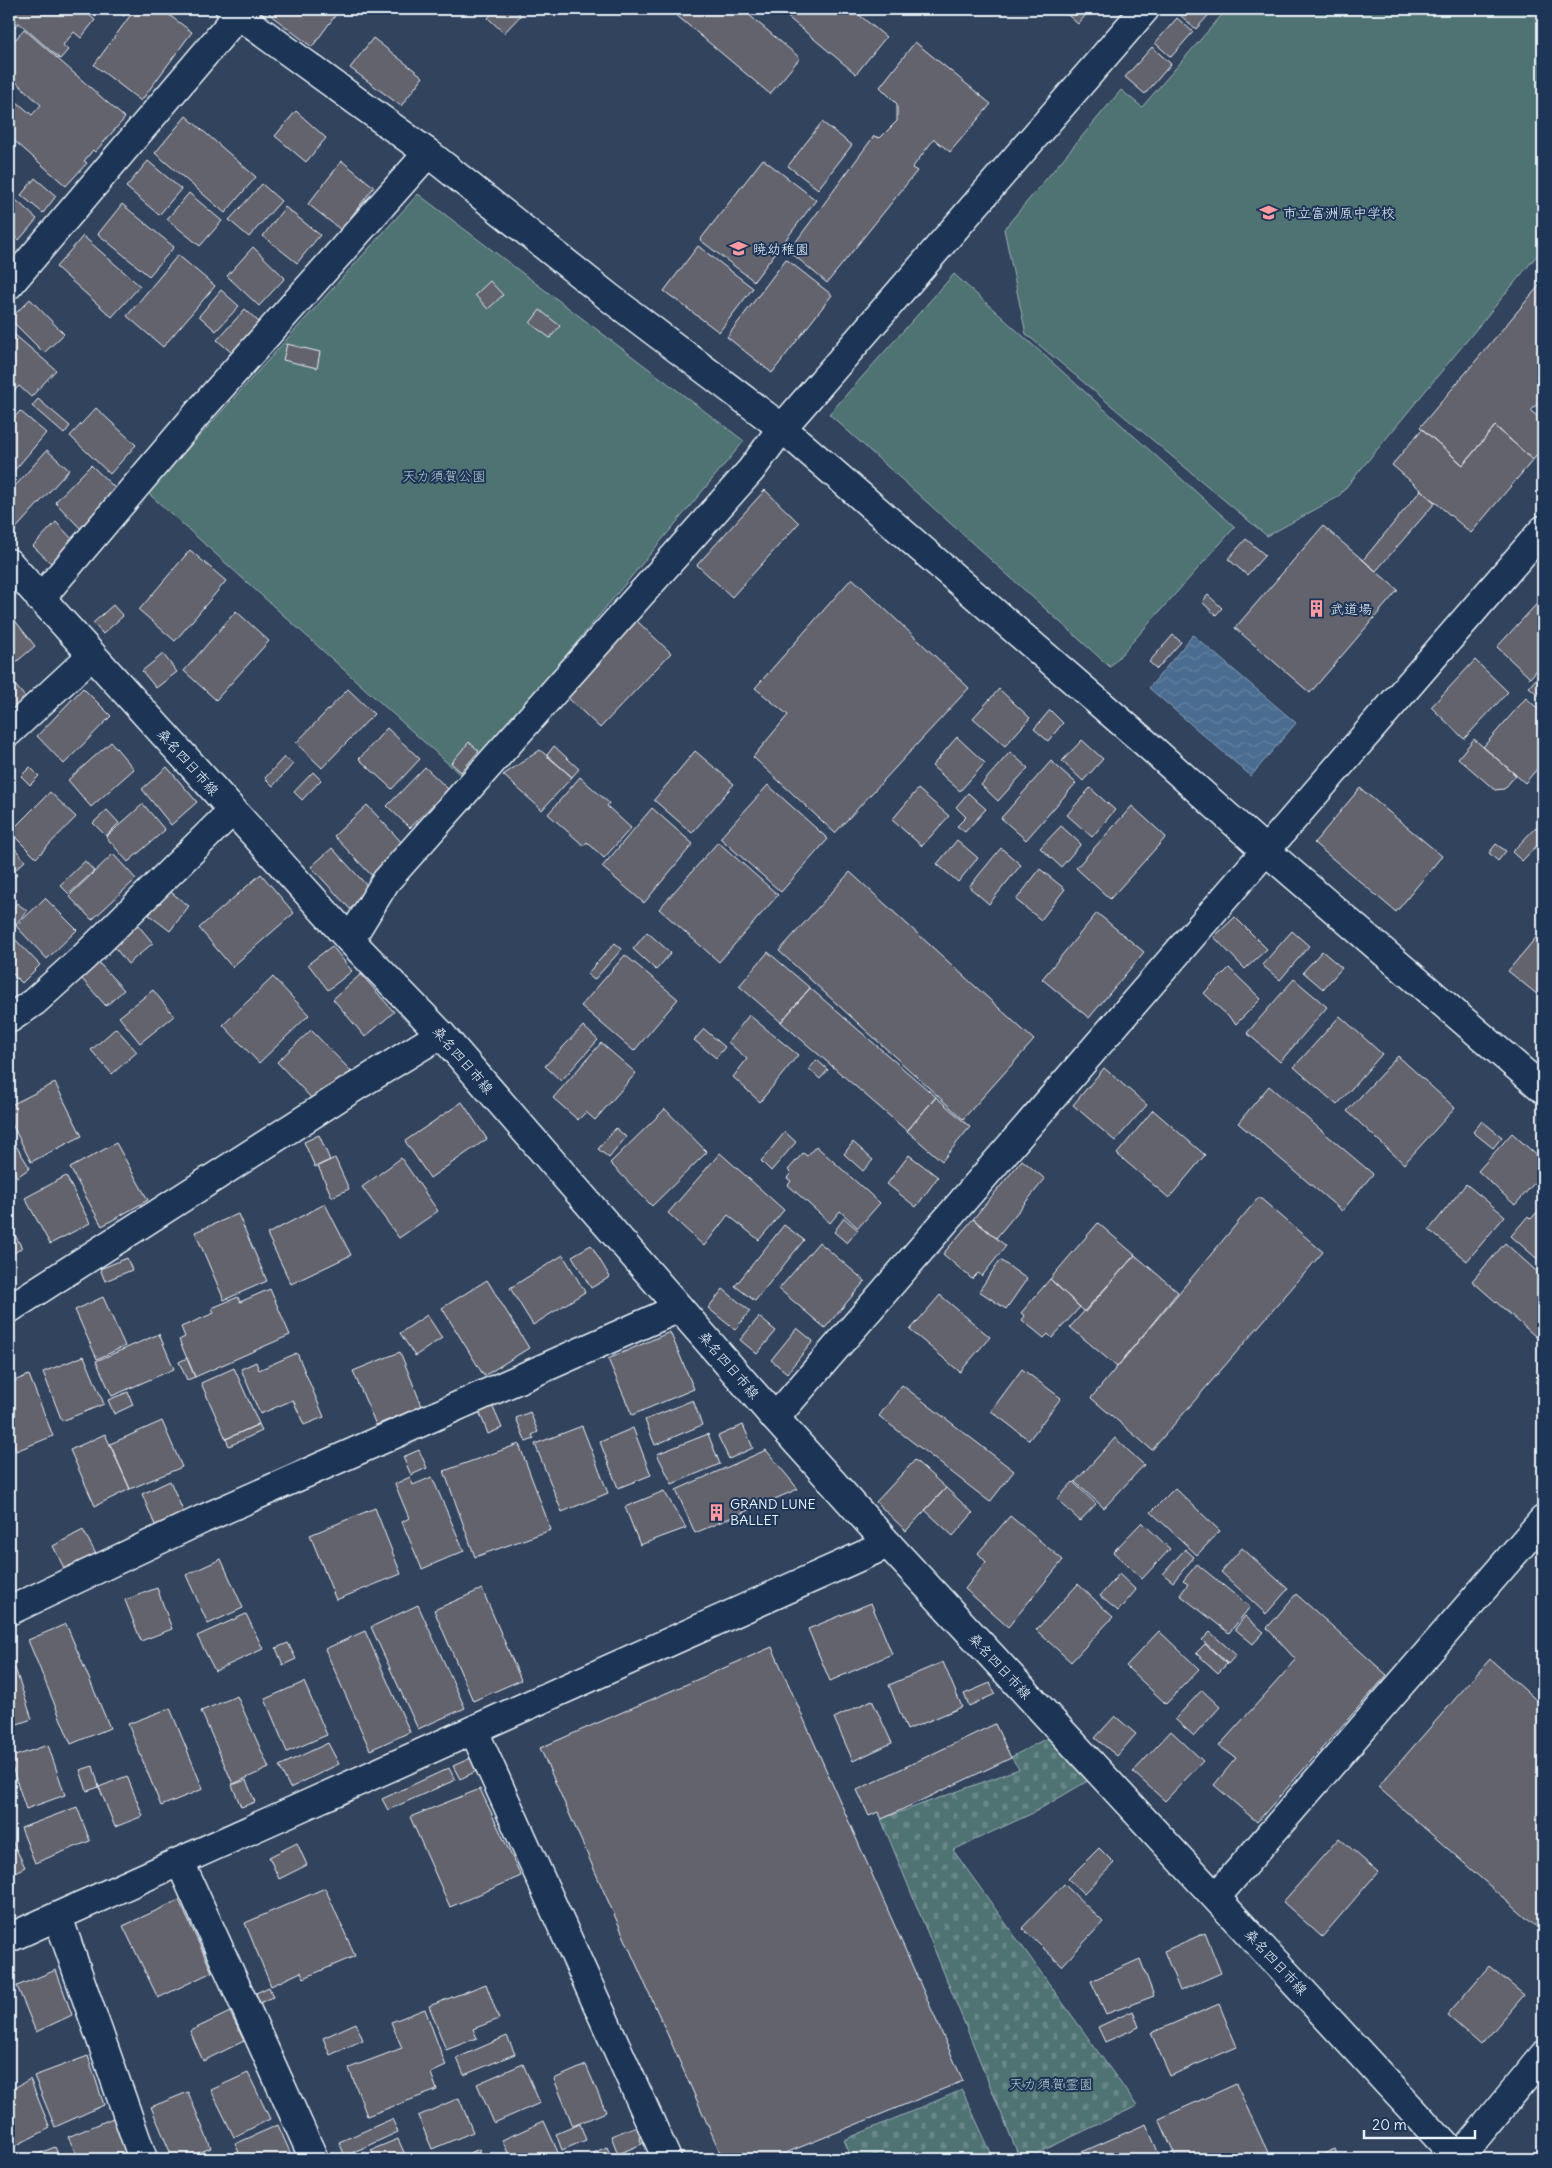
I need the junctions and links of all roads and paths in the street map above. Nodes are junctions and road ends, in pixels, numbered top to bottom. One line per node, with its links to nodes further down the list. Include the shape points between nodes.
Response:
1 (1146, 9): 5 (street)
2 (237, 11): 3 (street); 4 (street)
3 (428, 153): 5 (street, via 610,298); 8 (street)
4 (9, 284)
5 (782, 428): 12 (street); 13 (street, via 751,470 386,881)
6 (1540, 543): 12 (street)
7 (9, 563): 8 (street, 桑名四日市線)
8 (40, 599): 9 (street, 桑名四日市線)
9 (92, 655): 10 (street); 11 (street, 桑名四日市線)
10 (9, 732)
11 (232, 811): 13 (street, 桑名四日市線); 14 (street, via 76,963 34,1002)
12 (1266, 850): 16 (street); 19 (street)
13 (350, 940): 15 (street, 桑名四日市線)
14 (9, 1019)
15 (441, 1034): 17 (street, 桑名四日市線); 18 (street)
16 (1543, 1089)
17 (679, 1308): 19 (street, 桑名四日市線); 22 (street, via 203,1519)
18 (9, 1309)
19 (775, 1418): 21 (street, 桑名四日市線)
20 (1543, 1520): 25 (street)
21 (888, 1544): 23 (street); 25 (street, 桑名四日市線)
22 (9, 1611)
23 (474, 1731): 24 (street); 31 (street)
24 (180, 1862): 26 (street); 30 (street)
25 (1216, 1897): 32 (street, 桑名四日市線)
26 (58, 1917): 27 (street); 29 (street)
27 (9, 1938)
28 (1543, 2056): 32 (street)
29 (143, 2159)
30 (314, 2159)
31 (667, 2159)
32 (1458, 2159)

